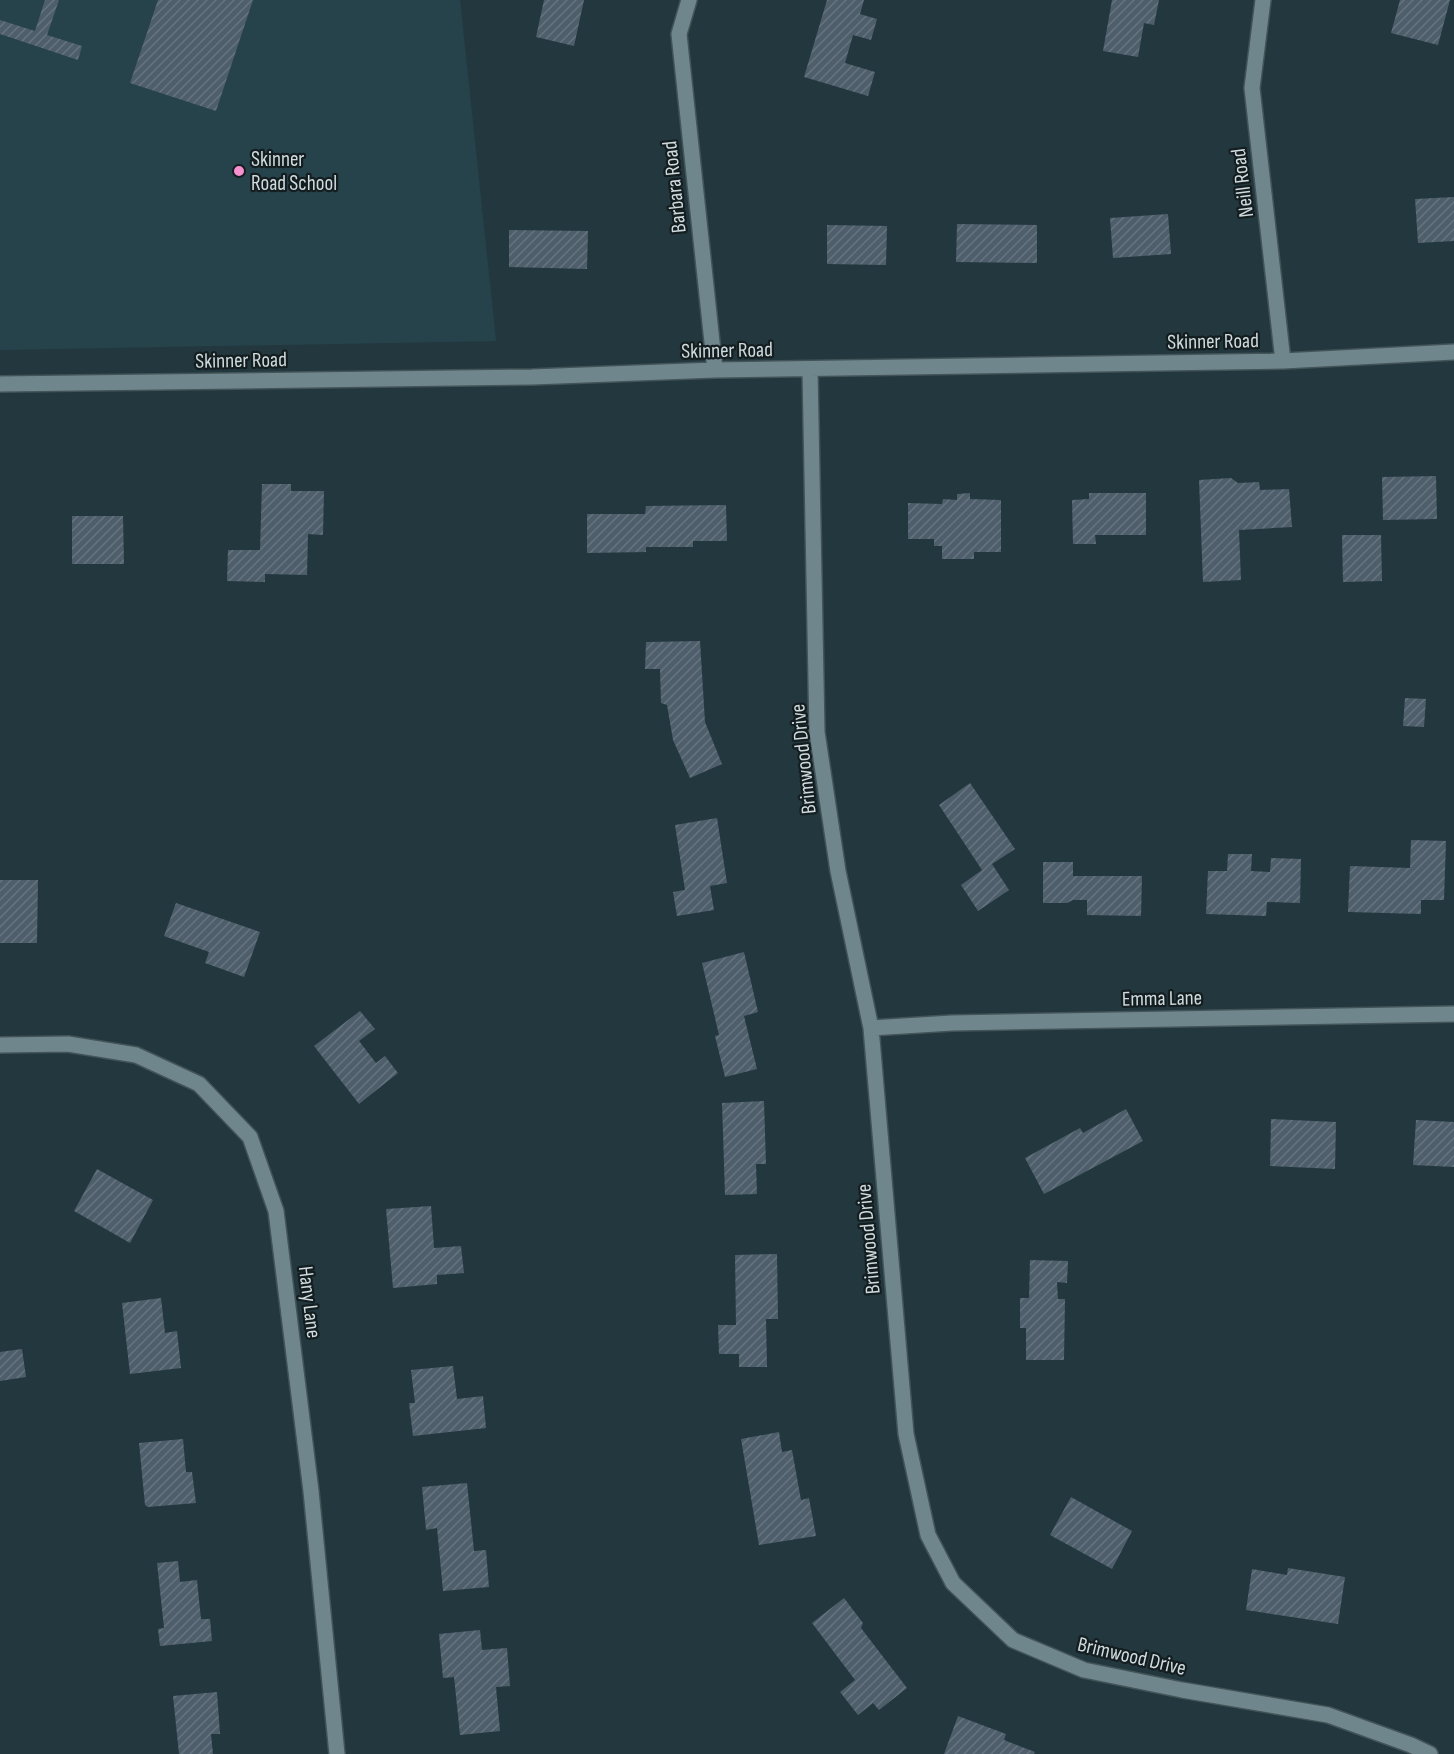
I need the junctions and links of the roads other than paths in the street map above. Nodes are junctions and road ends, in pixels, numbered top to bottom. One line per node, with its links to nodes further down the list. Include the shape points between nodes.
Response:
1 (689, 0): 5 (street, Barbara Road, via 679,34)
2 (1263, 0): 4 (street, Neill Road, via 1252,88)
3 (1454, 352): 4 (street, Skinner Road)
4 (1283, 361): 6 (street, Skinner Road)
5 (715, 370): 6 (street, Skinner Road); 7 (street, Skinner Road, via 532,377)
6 (810, 370): 9 (street, Brimwood Drive, via 817,732 838,872)
7 (0, 384)
8 (1454, 1014): 9 (street, Emma Lane, via 951,1023)
9 (871, 1028): 12 (street, Brimwood Drive, via 906,1434 928,1535 952,1582 1012,1640 1084,1670 1328,1715)
10 (0, 1045): 11 (street, Hany Lane, via 68,1044 136,1055 199,1084 250,1137 276,1211 311,1491)
11 (337, 1754)
12 (1430, 1754)

